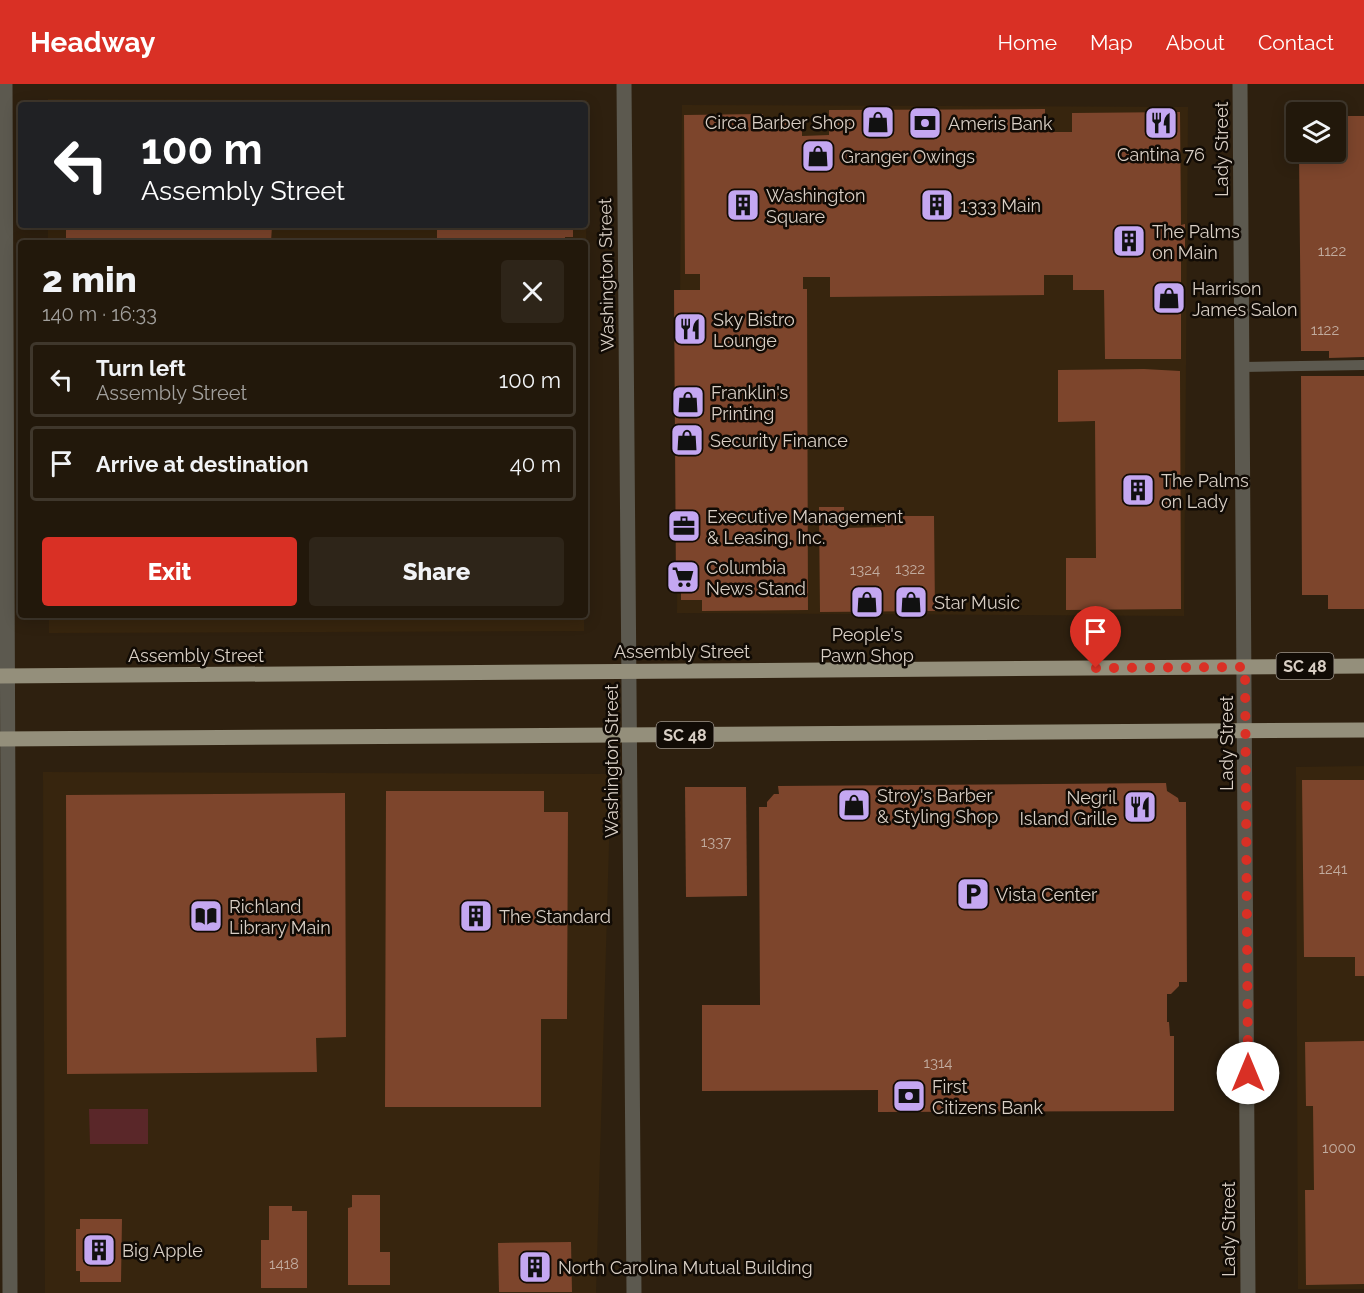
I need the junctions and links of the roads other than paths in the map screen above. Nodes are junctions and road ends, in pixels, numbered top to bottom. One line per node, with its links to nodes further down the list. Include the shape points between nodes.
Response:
1 (5, 84): 9 (street)
2 (624, 84): 8 (street, Washington Street)
3 (1240, 84): 5 (street, Lady Street)
4 (1364, 365): 5 (lane)
5 (1243, 367): 7 (street, Lady Street)
6 (1364, 666): 7 (main road, Assembly Street / SC 48)
7 (1245, 667): 8 (main road, Assembly Street / SC 48); 11 (street, Lady Street)
8 (631, 671): 9 (main road, Assembly Street / SC 48); 12 (street, Washington Street)
9 (3, 676): 13 (street)
10 (1364, 730): 11 (main road, SC 48)
11 (1246, 731): 12 (main road, SC 48); 16 (street, Lady Street)
12 (631, 735): 13 (main road, SC 48); 15 (street, Washington Street)
13 (3, 739): 14 (street)
14 (10, 1293)
15 (634, 1293)
16 (1248, 1293)

